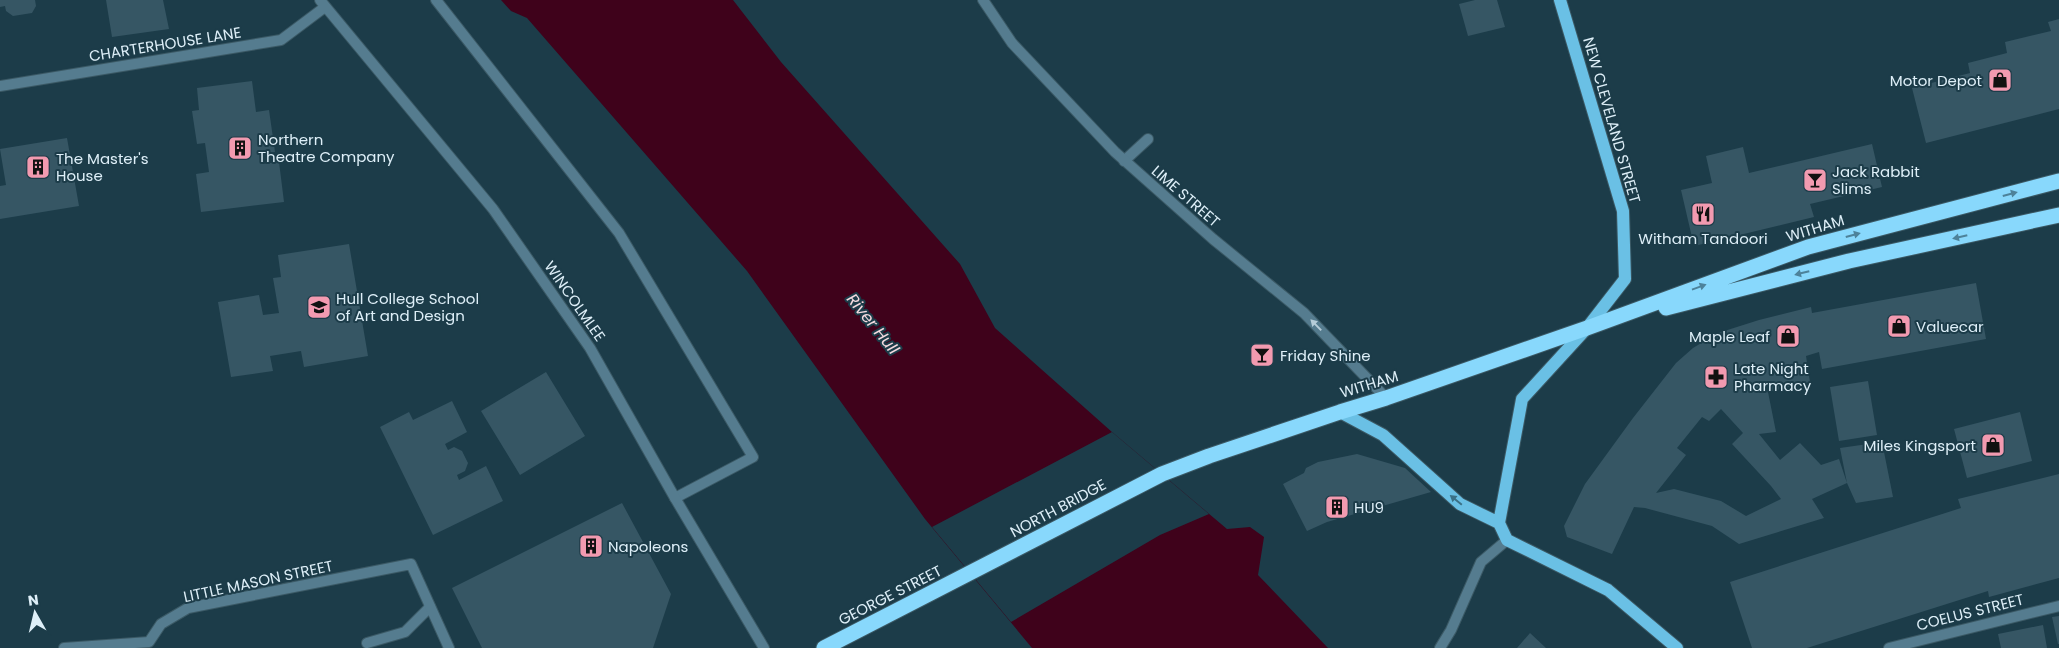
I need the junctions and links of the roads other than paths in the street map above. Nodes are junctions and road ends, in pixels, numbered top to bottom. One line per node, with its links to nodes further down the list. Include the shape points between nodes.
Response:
1 (436, 0): 14 (street, via 619,233 753,457)
2 (983, 0): 7 (street, LIME STREET, via 1012,42)
3 (1560, 0): 10 (main road, NEW CLEVELAND STREET, via 1623,211 1625,280)
4 (322, 3): 5 (street, CHARTERHOUSE LANE, via 281,40); 14 (street, WINCOLMLEE, via 493,209 590,348)
5 (0, 86)
6 (1148, 139): 7 (street)
7 (1124, 161): 11 (street, LIME STREET, one-way to 7, via 1304,312 1213,239)
8 (2059, 181): 10 (highway, WITHAM, one-way to 8, via 1808,246)
9 (2059, 215): 10 (highway, WITHAM, one-way to 10, via 1849,261)
10 (1587, 328): 11 (highway, WITHAM); 15 (main road, NEW CLEVELAND STREET, via 1522,399)
11 (1386, 398): 12 (highway, WITHAM)
12 (1340, 412): 13 (highway, WITHAM); 15 (main road, one-way to 12, via 1460,504 1383,434)
13 (1162, 474): 17 (highway, NORTH BRIDGE)
14 (675, 498): 24 (street, WINCOLMLEE)
15 (1499, 523): 16 (main road)
16 (1507, 540): 26 (street, via 1481,562); 27 (main road, via 1608,590)
17 (971, 574): 25 (highway, GEORGE STREET)
18 (2059, 606): 28 (street, COELUS STREET)
19 (430, 607): 20 (street, via 405,632); 21 (street, LITTLE MASON STREET, via 411,564 188,608 161,624); 23 (street)
20 (367, 643)
21 (151, 645): 22 (street, LITTLE MASON STREET)
22 (64, 648)
23 (449, 648)
24 (764, 648)
25 (824, 648)
26 (1440, 648)
27 (1677, 648)
28 (1889, 648)

